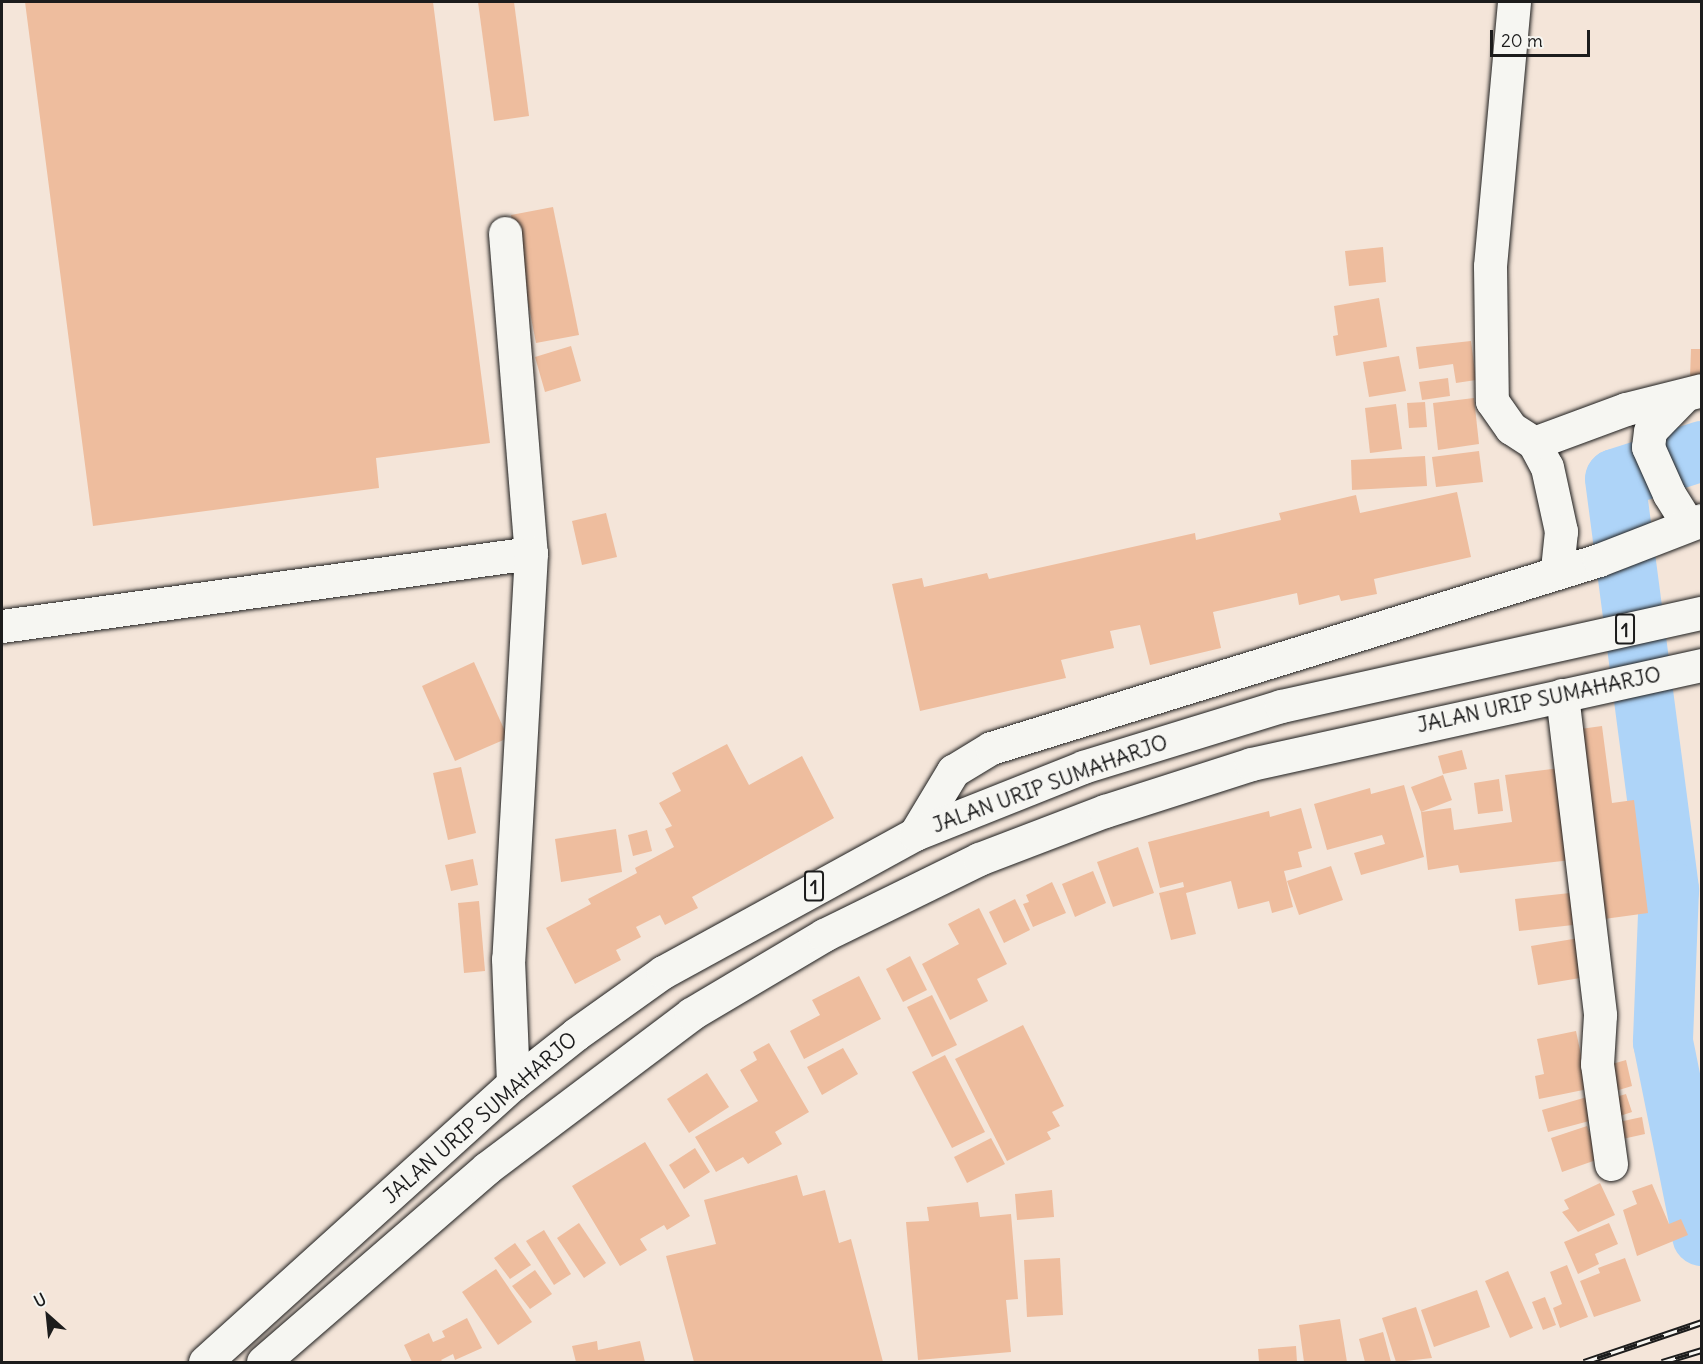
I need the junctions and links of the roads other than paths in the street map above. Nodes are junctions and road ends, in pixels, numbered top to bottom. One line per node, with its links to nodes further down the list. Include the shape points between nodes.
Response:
1 (1514, 2): 4 (main road, via 1488,324 1492,401 1511,428)
2 (505, 233): 6 (main road)
3 (1693, 392): 4 (main road, via 1618,412); 5 (main road, via 1650,431 1648,447 1669,494)
4 (1534, 443): 7 (main road, via 1558,503 1561,531)
5 (1689, 525): 7 (main road, via 1599,560)
6 (531, 553): 9 (main road); 13 (main road, via 508,959)
7 (1557, 570): 12 (main road, via 991,748 953,771)
8 (1701, 613): 12 (main road, JALAN URIP SUMAHARJO / 1, via 1281,706 1003,796)
9 (2, 626)
10 (1701, 665): 11 (main road, JALAN URIP SUMAHARJO / 1)
11 (1568, 694): 14 (main road, via 1600,1015 1597,1064); 16 (main road, JALAN URIP SUMAHARJO / 1, via 1251,764 1105,811 979,859 824,936 691,1014 592,1087 487,1168)
12 (915, 834): 13 (main road, JALAN URIP SUMAHARJO / 1, via 663,972)
13 (513, 1084): 15 (main road, JALAN URIP SUMAHARJO / 1)
14 (1611, 1164)
15 (205, 1362)
16 (263, 1362)

